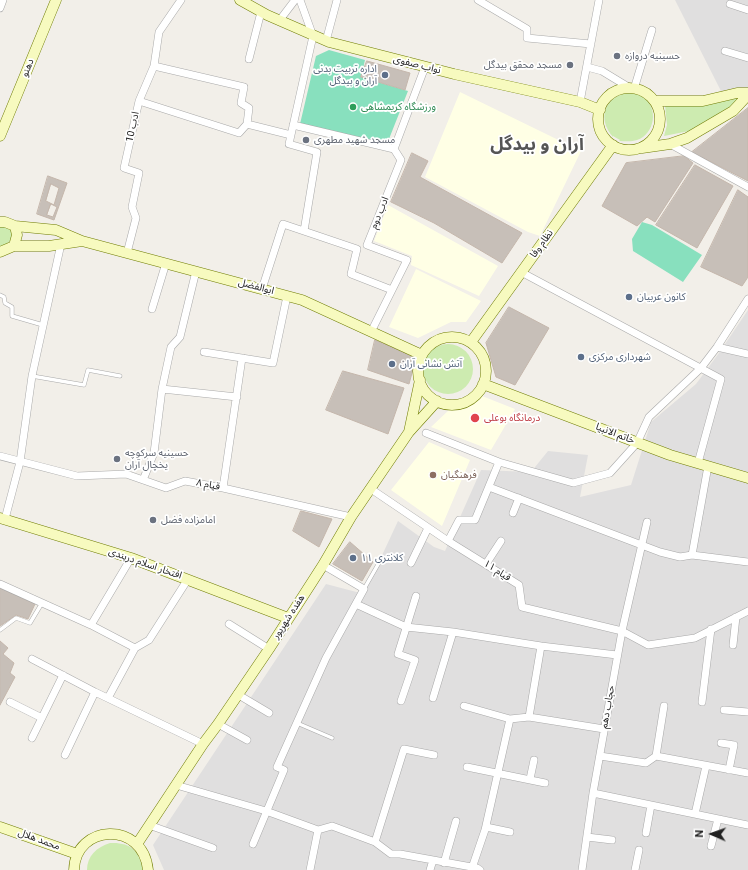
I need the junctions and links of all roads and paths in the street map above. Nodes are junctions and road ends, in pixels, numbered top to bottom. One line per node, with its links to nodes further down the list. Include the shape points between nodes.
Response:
1 (3, 0): 11 (street)
2 (56, 0): 34 (main road, دهنو)
3 (181, 0): 22 (street, ادب 10, via 159,32)
4 (240, 0): 13 (main road, نواب صفوی)
5 (295, 0): 14 (street)
6 (300, 0): 16 (street)
7 (338, 0): 17 (street)
8 (478, 0): 18 (street, via 527,29 527,38)
9 (599, 0): 18 (street)
10 (730, 4): 12 (street)
11 (0, 8)
12 (748, 10)
13 (261, 12): 14 (main road, نواب صفوی); 21 (street)
14 (279, 21): 16 (main road, نواب صفوی)
15 (652, 30): 25 (street)
16 (313, 36): 17 (main road, نواب صفوی); 32 (street)
17 (326, 41): 23 (main road, نواب صفوی)
18 (591, 44): 24 (street)
19 (725, 51): 20 (street)
20 (748, 58)
21 (250, 59)
22 (154, 66): 27 (street, ادب 10); 31 (street, via 244,87 241,103 249,108)
23 (425, 67): 29 (main road, نواب صفوی); 38 (street)
24 (587, 68): 25 (street, via 602,71); 29 (street)
25 (632, 88): 28 (main road, via 648,94); 30 (main road, via 614,92)
26 (748, 94): 28 (main road, via 737,93 703,101); 35 (main road, via 732,112 687,138)
27 (139, 101): 31 (street, via 239,133); 48 (street, ادب 10, via 124,168 138,173 132,207 136,218)
28 (654, 101): 37 (main road, via 659,110 658,129 654,138)
29 (580, 102): 30 (main road, نواب صفوی)
30 (600, 110): 36 (main road, via 601,130)
31 (247, 124): 33 (street)
32 (293, 125): 33 (street); 38 (street)
33 (291, 135): 41 (street, via 289,144 317,152)
34 (0, 136)
35 (670, 144): 37 (main road); 39 (street)
36 (613, 145): 37 (main road, via 629,150); 51 (main road, نظام وفا)
37 (638, 148)
38 (394, 149): 44 (street, ادب دوم, via 401,160)
39 (748, 187)
40 (5, 221): 42 (main road, ابوالفضل, via 56,230); 45 (main road, via 17,234)
41 (304, 231): 46 (street); 52 (street, via 283,224)
42 (82, 241): 43 (main road); 48 (main road, ابوالفضل)
43 (61, 244): 45 (main road); 58 (street)
44 (367, 245): 46 (street); 53 (street, via 407,260)
45 (14, 246): 47 (main road)
46 (357, 249): 53 (street, via 351,274)
47 (0, 252)
48 (127, 253): 49 (main road, ابوالفضل)
49 (166, 263): 50 (main road, ابوالفضل); 57 (street)
50 (196, 272): 52 (main road, ابوالفضل); 71 (street, via 180,337 171,347)
51 (521, 272): 60 (main road, نظام وفا); 66 (street)
52 (262, 289): 55 (main road, ابوالفضل)
53 (392, 290): 59 (street)
54 (0, 295): 58 (lane, via 12,307 12,316)
55 (287, 296): 59 (main road, ابوالفضل, via 302,300); 65 (street, via 273,363)
56 (748, 299): 61 (street)
57 (152, 309)
58 (43, 325): 67 (street)
59 (371, 332): 64 (main road, ابوالفضل)
60 (471, 342): 64 (main road, via 449,337 438,340); 70 (main road, via 479,350 484,361 486,372)
61 (717, 347): 63 (street); 66 (street)
62 (204, 352): 65 (street)
63 (748, 354)
64 (422, 355): 69 (main road, via 418,365)
65 (242, 358): 72 (street)
66 (701, 368): 76 (street, via 649,417); 80 (street, via 720,379)
67 (32, 376): 68 (lane, via 84,386 88,370); 78 (street)
68 (120, 376)
69 (420, 380): 73 (main road, via 428,395); 74 (main road, هفده شهریور)
70 (483, 384): 73 (main road, via 469,400 459,404); 76 (main road, خاتم الانبیا)
71 (162, 389): 72 (street); 83 (street, via 154,453)
72 (236, 397): 85 (street)
73 (437, 401): 74 (main road)
74 (409, 432): 86 (main road, هفده شهریور)
75 (426, 433): 79 (street)
76 (637, 442): 79 (street, via 610,473 573,483); 80 (main road, خاتم الانبیا)
77 (0, 456): 78 (street, قیام ۸)
78 (20, 462): 83 (street, قیام ۸, via 77,476 126,474); 90 (street)
79 (499, 462): 84 (street)
80 (698, 463): 81 (main road, خاتم الانبیا)
81 (708, 466): 82 (main road, خاتم الانبیا); 96 (street)
82 (748, 478)
83 (143, 480): 85 (street, قیام ۸, via 166,488 185,481)
84 (489, 487): 87 (street); 94 (street, via 475,520 459,520)
85 (223, 488): 89 (street, قیام ۸)
86 (371, 489): 89 (main road, هفده شهریور); 92 (street, قیام ۱۱)
87 (520, 498): 88 (street); 95 (street)
88 (513, 513)
89 (351, 517): 102 (main road, هفده شهریور)
90 (2, 518): 97 (main road, افتخار اسلام دربندی)
91 (647, 522): 95 (street, حجاب دهم)
92 (428, 528): 94 (street, قیام ۱۱); 100 (street)
93 (501, 541): 101 (street)
94 (448, 542): 101 (street, قیام ۱۱)
95 (642, 545): 96 (street, via 680,557); 117 (street, حجاب دهم)
96 (692, 555): 99 (street)
97 (131, 558): 103 (main road, افتخار اسلام دربندی); 113 (street)
98 (380, 562): 105 (lane)
99 (748, 562)
100 (411, 563)
101 (486, 564): 117 (street, قیام ۱۱, via 519,586 522,607)
102 (323, 565): 105 (street); 111 (main road, هفده شهریور)
103 (188, 579): 111 (main road, افتخار اسلام دربندی); 121 (street, via 149,640)
104 (0, 584): 107 (street)
105 (364, 588): 108 (street)
106 (416, 596): 114 (street)
107 (42, 603): 113 (street); 116 (lane, via 30,623 16,618)
108 (356, 604): 114 (street); 141 (street, via 326,658)
109 (748, 611): 110 (street)
110 (736, 617): 115 (street); 119 (street)
111 (288, 618): 122 (main road, هفده شهریور)
112 (230, 624): 122 (street)
113 (91, 625): 121 (street)
114 (406, 627): 118 (street); 130 (street, via 398,654 415,660)
115 (711, 629): 117 (street, via 695,638 648,645); 132 (street)
116 (0, 630)
117 (622, 631): 123 (street, حجاب دهم)
118 (452, 632): 120 (street); 129 (street)
119 (733, 645)
120 (541, 646): 123 (street); 138 (street)
121 (135, 648): 128 (street)
122 (269, 649): 127 (main road, هفده شهریور)
123 (617, 655): 143 (street, حجاب دهم)
124 (32, 659): 125 (street)
125 (63, 675): 126 (street); 139 (street)
126 (95, 692): 128 (street); 149 (street)
127 (237, 694): 137 (street); 142 (main road, هفده شهریور)
128 (108, 698): 148 (street)
129 (434, 698)
130 (401, 701)
131 (10, 702): 139 (street)
132 (702, 702)
133 (464, 706): 140 (street)
134 (664, 706): 152 (street)
135 (724, 710): 136 (street)
136 (748, 712)
137 (270, 713)
138 (529, 717): 140 (street); 143 (street)
139 (42, 718): 144 (street)
140 (510, 719): 158 (street)
141 (297, 723): 145 (lane); 164 (street, via 277,767 284,770)
142 (218, 724): 146 (street); 148 (main road, هفده شهریور)
143 (604, 729): 151 (street, حجاب دهم)
144 (32, 738)
145 (332, 738)
146 (247, 740)
147 (721, 743): 156 (street, via 734,745)
148 (203, 744): 161 (main road, هفده شهریور)
149 (65, 755)
150 (434, 755): 177 (street, via 404,749)
151 (600, 756): 152 (street, via 646,763); 162 (street, حجاب دهم)
152 (656, 756): 154 (street)
153 (534, 760): 159 (street)
154 (706, 766): 156 (street); 165 (street)
155 (467, 767): 158 (street)
156 (729, 770): 157 (street)
157 (748, 773)
158 (497, 774): 159 (street); 172 (street)
159 (530, 779): 160 (street)
160 (544, 783)
161 (176, 785): 164 (street); 168 (main road, هفده شهریور)
162 (593, 793): 163 (street); 175 (street, حجاب دهم)
163 (651, 805): 165 (street); 174 (street)
164 (266, 811): 171 (street); 179 (street)
165 (696, 814): 166 (street)
166 (718, 819): 169 (street); 180 (street)
167 (456, 821): 185 (street)
168 (149, 825): 178 (main road, هفده شهریور); 181 (street)
169 (748, 825)
170 (0, 827): 183 (main road, محمد هلال)
171 (318, 830): 177 (street, via 332,826); 189 (street)
172 (485, 830): 173 (street, via 486,826); 186 (street)
173 (510, 832)
174 (646, 833)
175 (587, 837): 176 (street); 192 (street, حجاب دهم)
176 (612, 840)
177 (375, 842): 184 (street, via 391,854)
178 (137, 844): 183 (main road, via 127,837 104,834 84,844); 188 (main road, via 143,852)
179 (253, 844)
180 (711, 846)
181 (213, 848)
182 (639, 850): 193 (street)
183 (77, 854): 187 (main road)
184 (433, 860): 185 (street); 190 (street)
185 (444, 863): 186 (street)
186 (472, 868): 191 (street)
187 (74, 870)
188 (148, 870)
189 (310, 870)
190 (430, 870)
191 (480, 870)
192 (582, 870)
193 (635, 870)

